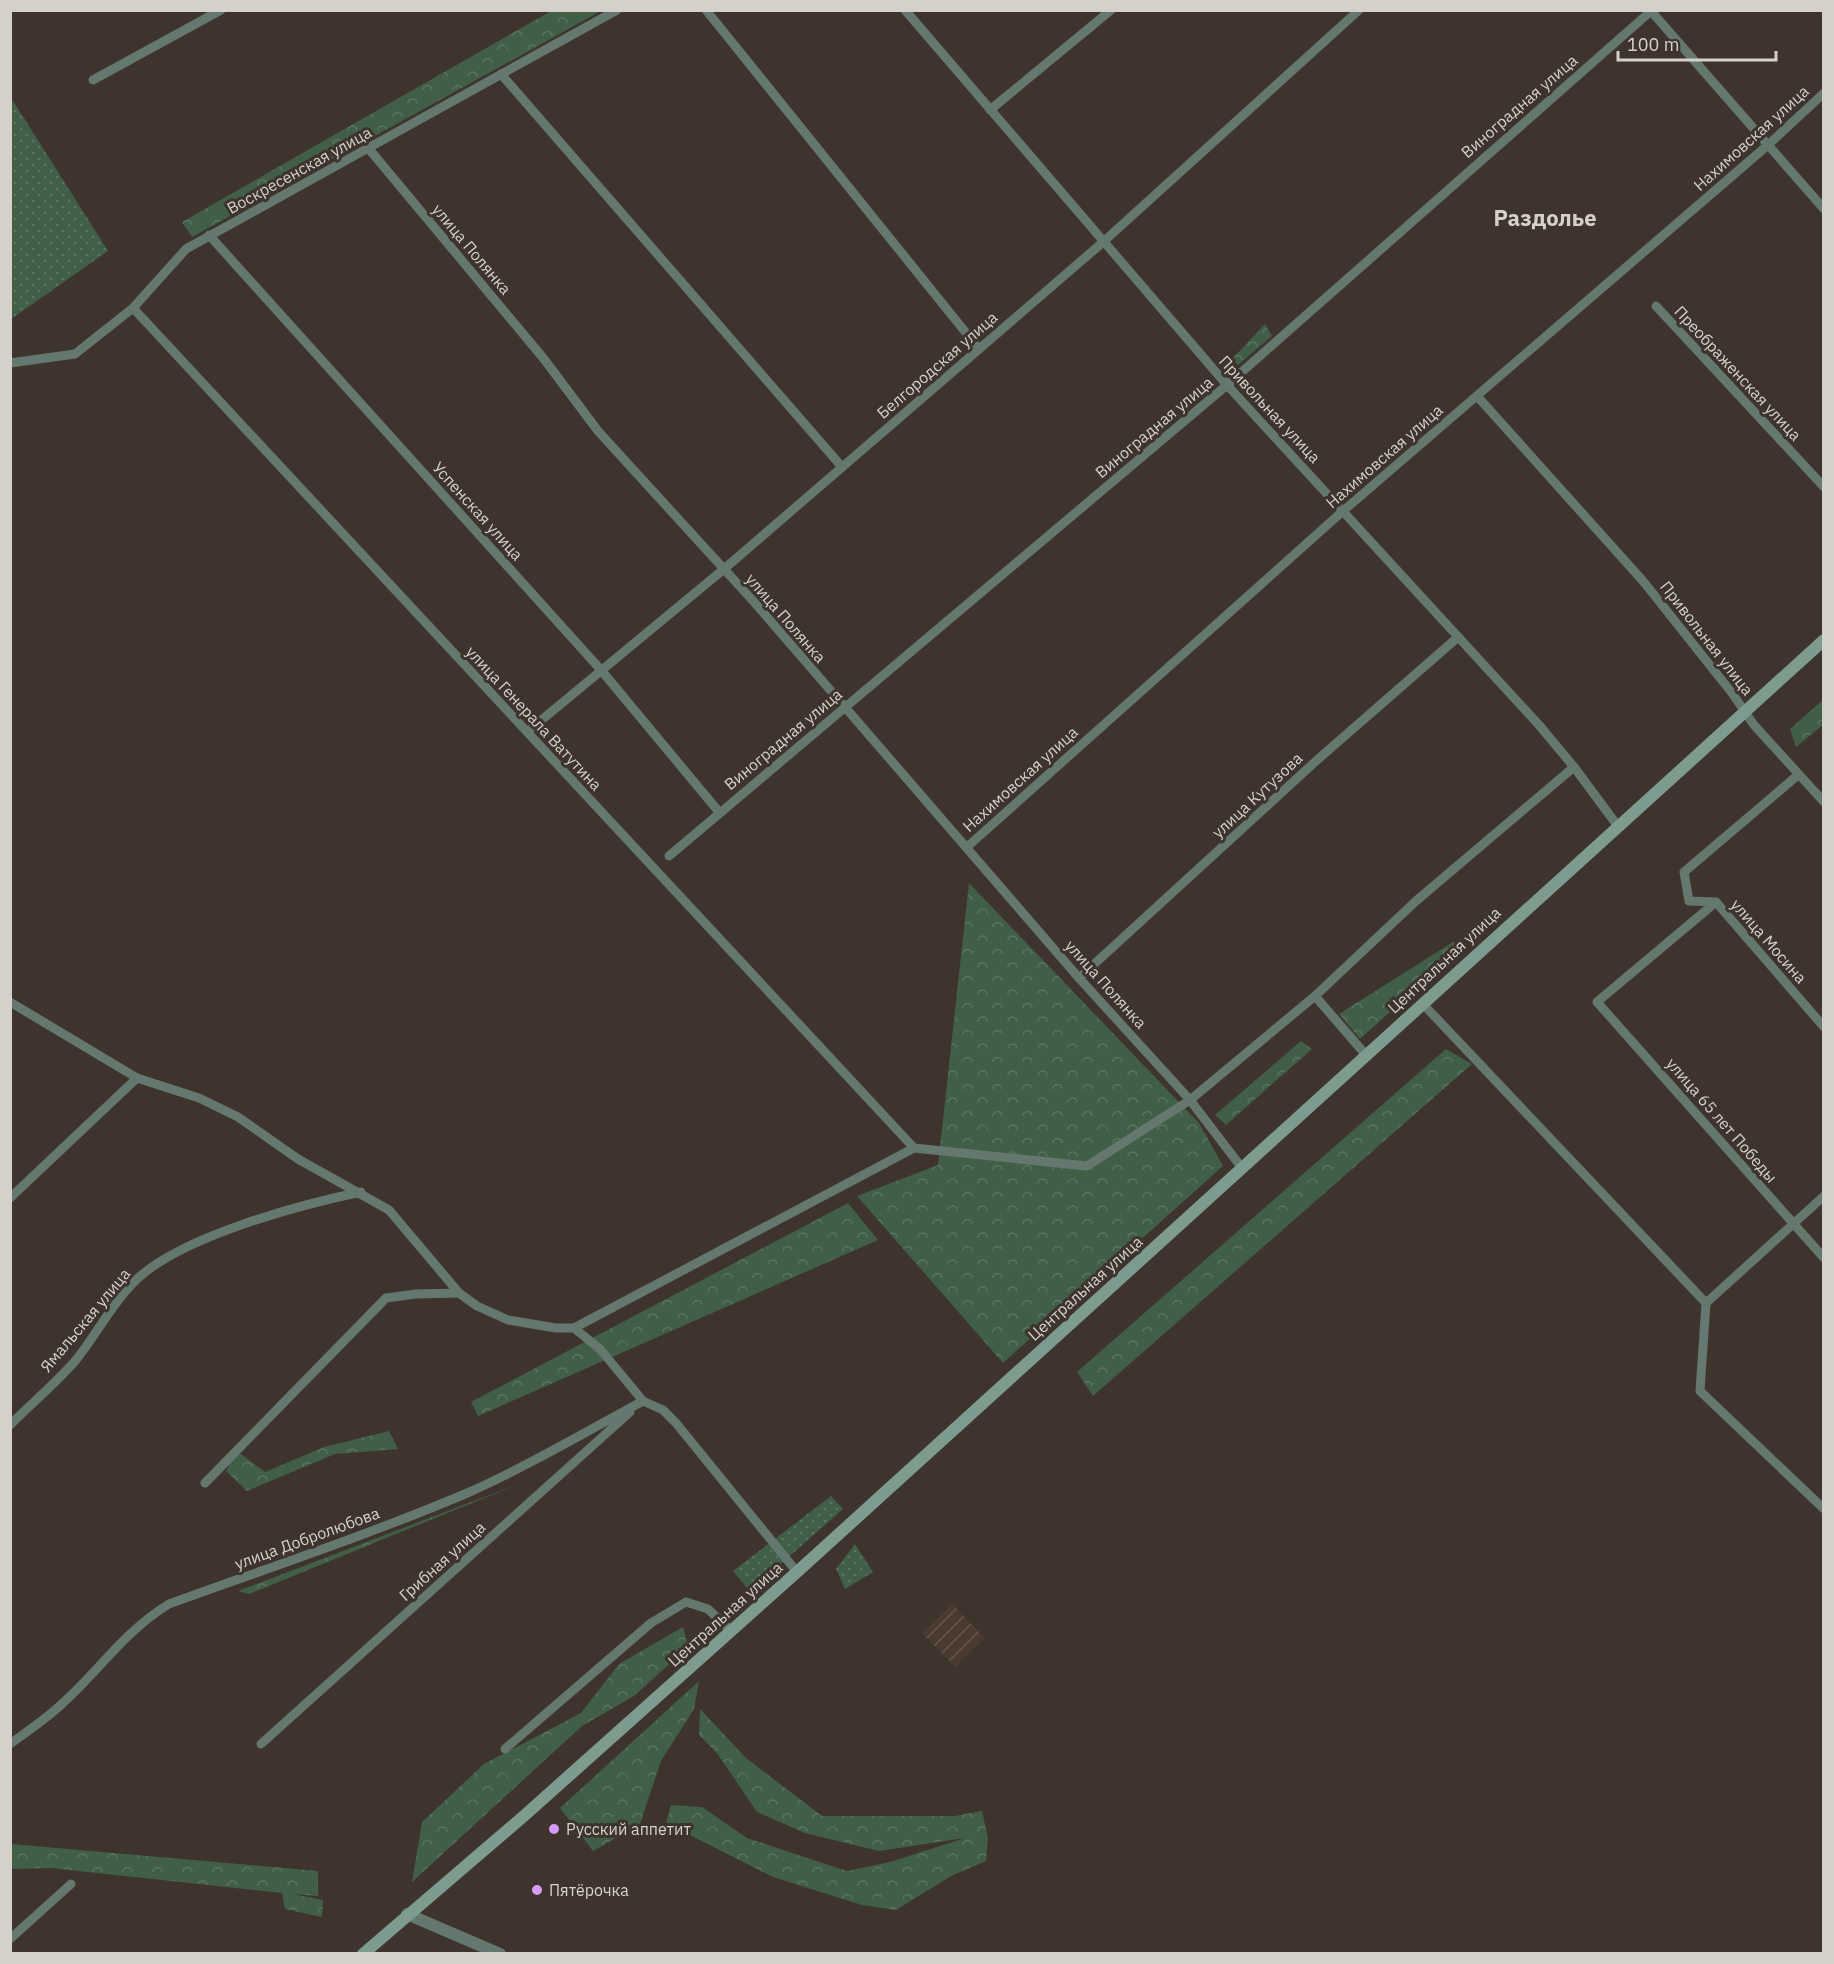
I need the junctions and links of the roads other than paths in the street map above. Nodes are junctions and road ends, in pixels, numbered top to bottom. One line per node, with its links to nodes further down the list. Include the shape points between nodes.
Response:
1 (221, 10): 9 (street)
2 (617, 10): 8 (street, Воскресенская улица)
3 (706, 10): 19 (street)
4 (905, 10): 11 (street, Привольная улица)
5 (1111, 10): 11 (street)
6 (1359, 10): 16 (street, Белгородская улица)
7 (1651, 10): 12 (street); 21 (street, Виноградная улица)
8 (501, 74): 13 (street, Воскресенская улица); 23 (street)
9 (93, 80)
10 (1824, 93): 12 (street, Нахимовская улица)
11 (990, 110): 16 (street, Привольная улица)
12 (1768, 145): 14 (street); 22 (street, Нахимовская улица)
13 (369, 149): 15 (street, Воскресенская улица); 26 (street, улица Полянка, via 544,359 598,431)
14 (1824, 209)
15 (209, 235): 18 (street, Воскресенская улица, via 186,249); 29 (street, Успенская улица)
16 (1102, 243): 19 (street, Белгородская улица); 21 (street, Привольная улица)
17 (1656, 306): 24 (street, Преображенская улица)
18 (133, 308): 20 (street, Воскресенская улица, via 75,354); 32 (street, улица Генерала Ватутина)
19 (979, 349): 23 (street, Белгородская улица)
20 (10, 363)
21 (1227, 385): 25 (street, Привольная улица); 30 (street, Виноградная улица)
22 (1477, 396): 25 (street, Нахимовская улица); 31 (street, Привольная улица, via 1644,581)
23 (842, 467): 26 (street, Белгородская улица)
24 (1824, 487)
25 (1343, 511): 27 (street, Привольная улица); 38 (street, Нахимовская улица)
26 (724, 569): 29 (street, Белгородская улица); 30 (street, улица Полянка)
27 (1457, 638): 33 (street, Привольная улица); 41 (street, улица Кутузова, via 1316,761)
28 (1824, 640): 31 (main road, Центральная улица)
29 (601, 670): 32 (street, Белгородская улица); 36 (street, Успенская улица)
30 (845, 708): 36 (street, Виноградная улица); 38 (street, улица Полянка)
31 (1744, 711): 34 (street, Привольная улица); 37 (main road, Центральная улица)
32 (526, 732): 49 (street, улица Генерала Ватутина)
33 (1574, 767): 37 (street, Привольная улица); 42 (street, via 1416,901)
34 (1798, 775): 35 (street, Привольная улица); 40 (street, via 1684,872 1689,901)
35 (1821, 795)
36 (719, 812): 39 (street, Виноградная улица)
37 (1617, 825): 44 (main road, Центральная улица)
38 (967, 847): 41 (street, улица Полянка)
39 (669, 856)
40 (1716, 902): 45 (street, улица Мосина); 54 (street, улица 65 лет Победы, via 1598,1002)
41 (1080, 978): 48 (street, улица Полянка)
42 (1315, 996): 46 (street); 48 (street)
43 (10, 1002): 47 (street)
44 (1422, 1003): 46 (main road, Центральная улица); 57 (street)
45 (1824, 1027)
46 (1366, 1055): 50 (main road, Центральная улица)
47 (137, 1078): 51 (street, via 199,1098 238,1117 298,1159); 53 (street)
48 (1190, 1100): 49 (street, via 1087,1166); 50 (street, улица Полянка)
49 (914, 1148): 58 (street)
50 (1242, 1168): 63 (main road, Центральная улица)
51 (361, 1192): 56 (street, via 395,1216); 60 (street, Ямальская улица, via 308,1203 205,1239 162,1260 136,1280 74,1361)
52 (1824, 1196): 54 (street)
53 (10, 1198)
54 (1792, 1222): 55 (street, улица 65 лет Победы); 57 (street)
55 (1824, 1258)
56 (459, 1293): 58 (street, via 508,1320); 61 (street, via 386,1298)
57 (1706, 1303): 62 (street, via 1700,1391)
58 (574, 1328): 59 (street, via 600,1348)
59 (643, 1401): 63 (street, via 663,1410 676,1423); 65 (street, улица Добролюбова, via 466,1493 169,1604 124,1636 65,1702); 66 (street, Грибная улица)
60 (10, 1425)
61 (205, 1483)
62 (1824, 1509)
63 (797, 1572): 64 (main road, Центральная улица)
64 (731, 1631): 67 (street, via 708,1609 686,1602 651,1623); 69 (main road, Центральная улица, via 525,1815)
65 (10, 1744)
66 (261, 1744)
67 (505, 1749)
68 (71, 1884): 70 (street)
69 (406, 1914): 71 (main road, Центральная улица); 72 (street)
70 (10, 1939)
71 (363, 1953)
72 (500, 1953)

